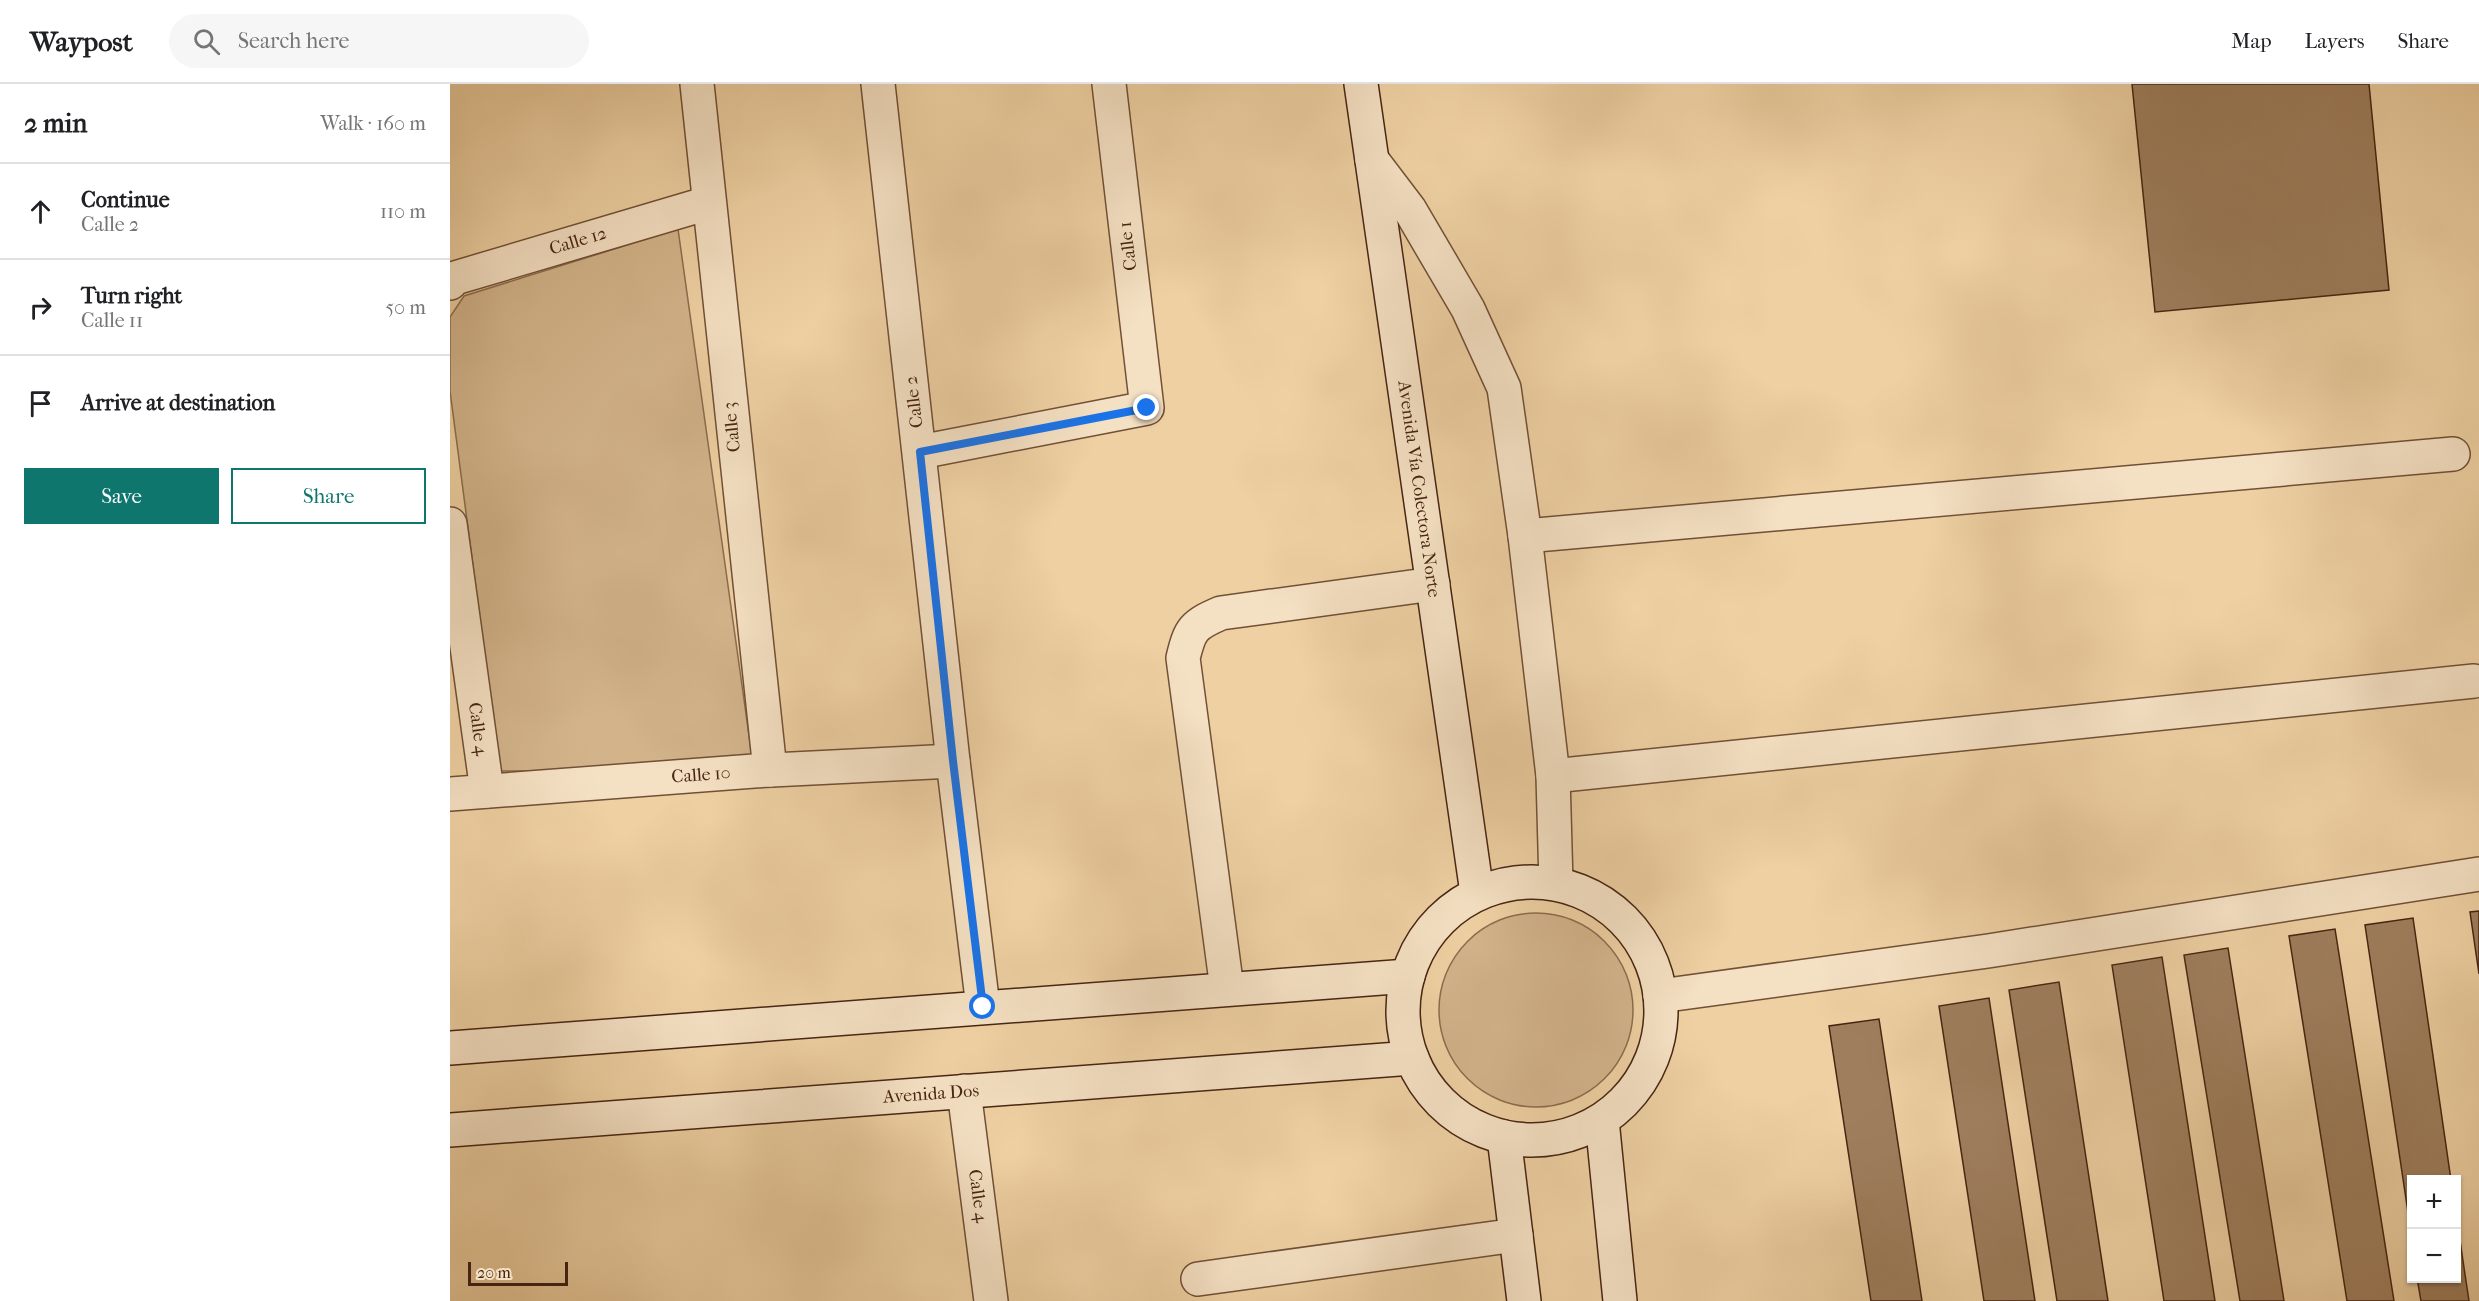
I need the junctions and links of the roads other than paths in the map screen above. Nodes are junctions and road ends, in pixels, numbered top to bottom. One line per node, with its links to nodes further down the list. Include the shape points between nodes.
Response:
1 (697, 84): 6 (street, Calle 3)
2 (878, 84): 8 (street, Calle 2)
3 (1109, 84): 8 (street, Calle 1, via 1147,408)
4 (1361, 84): 5 (street, Avenida Vía Colectora Norte)
5 (1372, 160): 11 (street, via 1410,210 1468,309 1504,388); 12 (street, Avenida Vía Colectora Norte)
6 (708, 202): 7 (street, Calle 12, via 455,278); 15 (street, Calle 3)
7 (450, 283)
8 (920, 452): 14 (street, Calle 2)
9 (2452, 454): 11 (street)
10 (450, 524): 17 (street, Calle 4)
11 (1525, 536): 16 (street)
12 (1433, 584): 21 (street, Avenida Vía Colectora Norte); 23 (street, via 1221,613 1188,634 1183,658)
13 (2474, 681): 16 (street)
14 (953, 761): 15 (street, Calle 10); 25 (street, Calle 2)
15 (770, 770): 17 (street, Calle 10)
16 (1553, 776): 20 (street)
17 (487, 790): 18 (street, Calle 10)
18 (450, 794)
19 (2479, 874): 24 (street, via 1988,951)
20 (1556, 884): 21 (street, via 1516,882); 24 (street, via 1600,901 1634,932 1656,973)
21 (1477, 893): 22 (street, via 1441,918 1426,936)
22 (1408, 976): 23 (street); 27 (street, via 1403,1017)
23 (1227, 989): 25 (street)
24 (1660, 996): 29 (street, via 1657,1044 1648,1066 1621,1105)
25 (983, 1007): 26 (street)
26 (450, 1048)
27 (1412, 1058): 28 (street, Avenida Dos); 31 (street, via 1439,1100 1480,1129)
28 (964, 1091): 30 (street, Avenida Dos); 34 (street, Calle 4)
29 (1602, 1119): 31 (street, via 1555,1138); 36 (street)
30 (450, 1130)
31 (1504, 1137): 32 (street)
32 (1516, 1235): 33 (street); 35 (street)
33 (1198, 1280)
34 (992, 1301)
35 (1524, 1301)
36 (1620, 1301)

